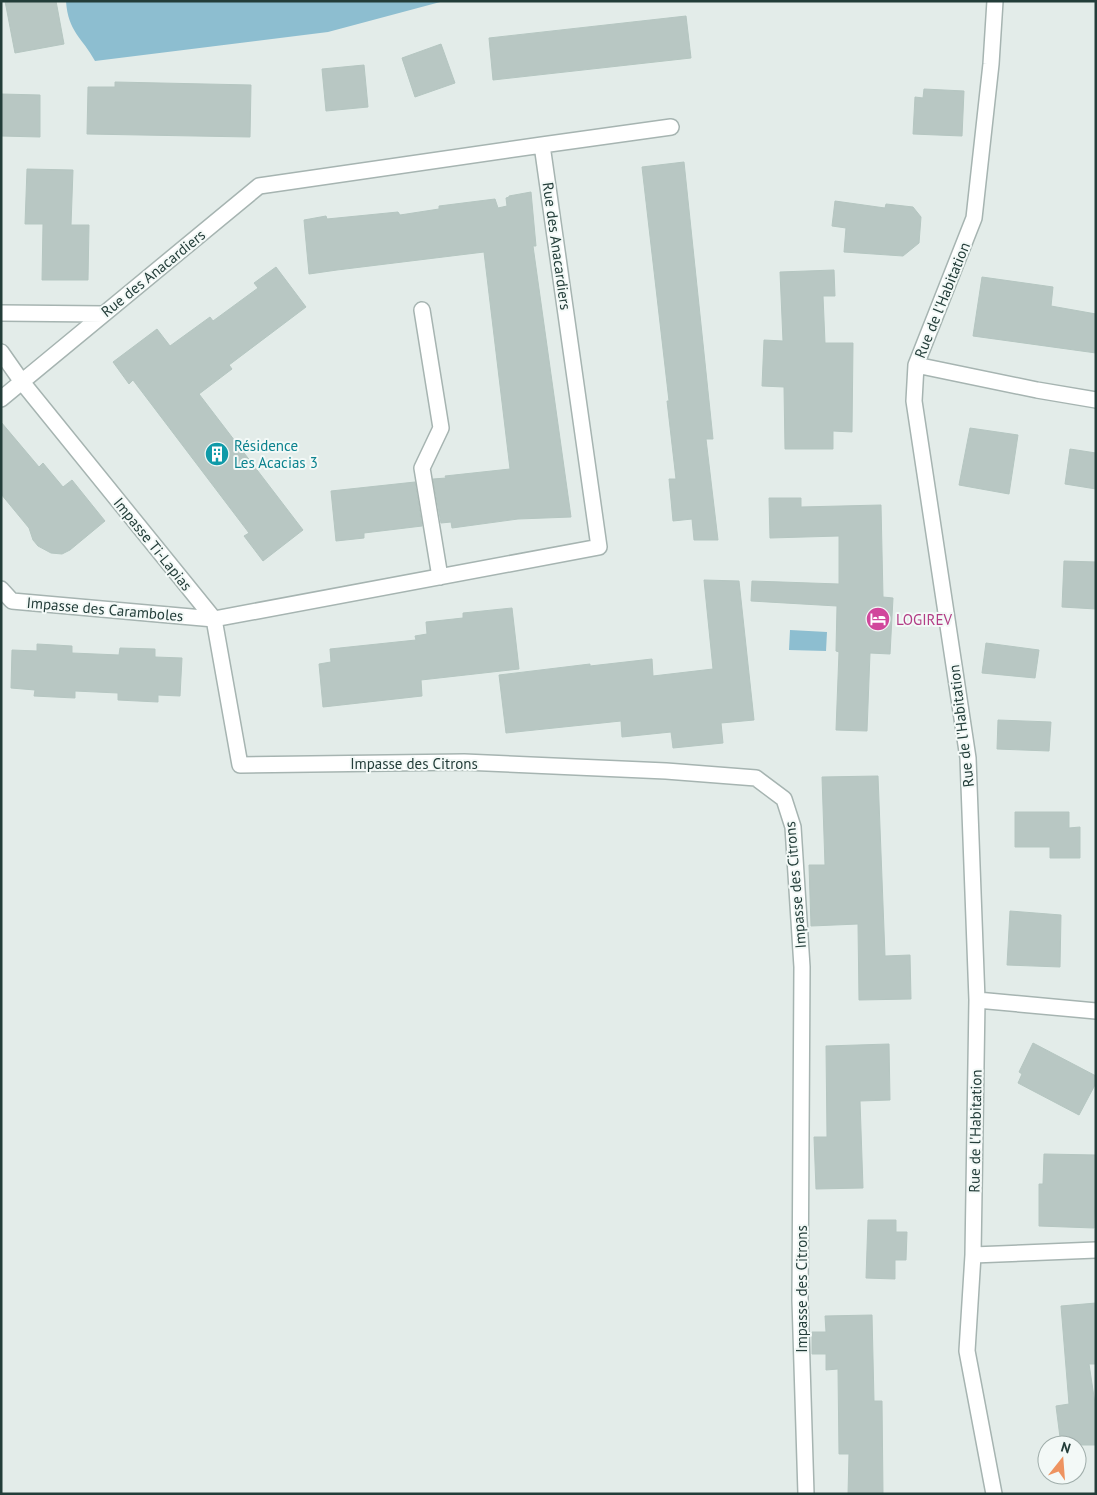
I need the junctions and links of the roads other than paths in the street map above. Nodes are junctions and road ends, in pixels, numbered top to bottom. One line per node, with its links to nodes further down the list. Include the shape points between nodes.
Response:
1 (995, 1): 8 (street, Rue de l'Habitation, via 974,218)
2 (671, 127): 3 (street)
3 (542, 145): 6 (street, Rue des Anacardiers, via 259,186); 12 (street, Rue des Anacardiers, via 599,547)
4 (422, 310): 12 (street, via 441,428 422,468)
5 (1, 313): 6 (street)
6 (104, 314): 9 (street, Rue des Anacardiers)
7 (1, 352): 9 (street, Impasse Ti-Lapias)
8 (916, 365): 11 (street); 16 (street, Rue de l'Habitation, via 914,401 968,758)
9 (22, 382): 10 (street); 14 (street, Impasse Ti-Lapias)
10 (1, 399)
11 (1096, 400)
12 (440, 577): 14 (street, Rue des Anacardiers)
13 (1, 589): 14 (street, Impasse des Caramboles, via 12,601)
14 (214, 619): 15 (street, Impasse Ti-Lapias)
15 (240, 765): 20 (street, Impasse des Citrons, via 464,762 666,771 756,778 784,799 794,827 802,967 800,1300)
16 (977, 1000): 17 (street); 19 (street, Rue de l'Habitation)
17 (1096, 1011)
18 (1096, 1250): 19 (street)
19 (974, 1255): 21 (street, Rue de l'Habitation, via 967,1352)
20 (806, 1494)
21 (994, 1494)

